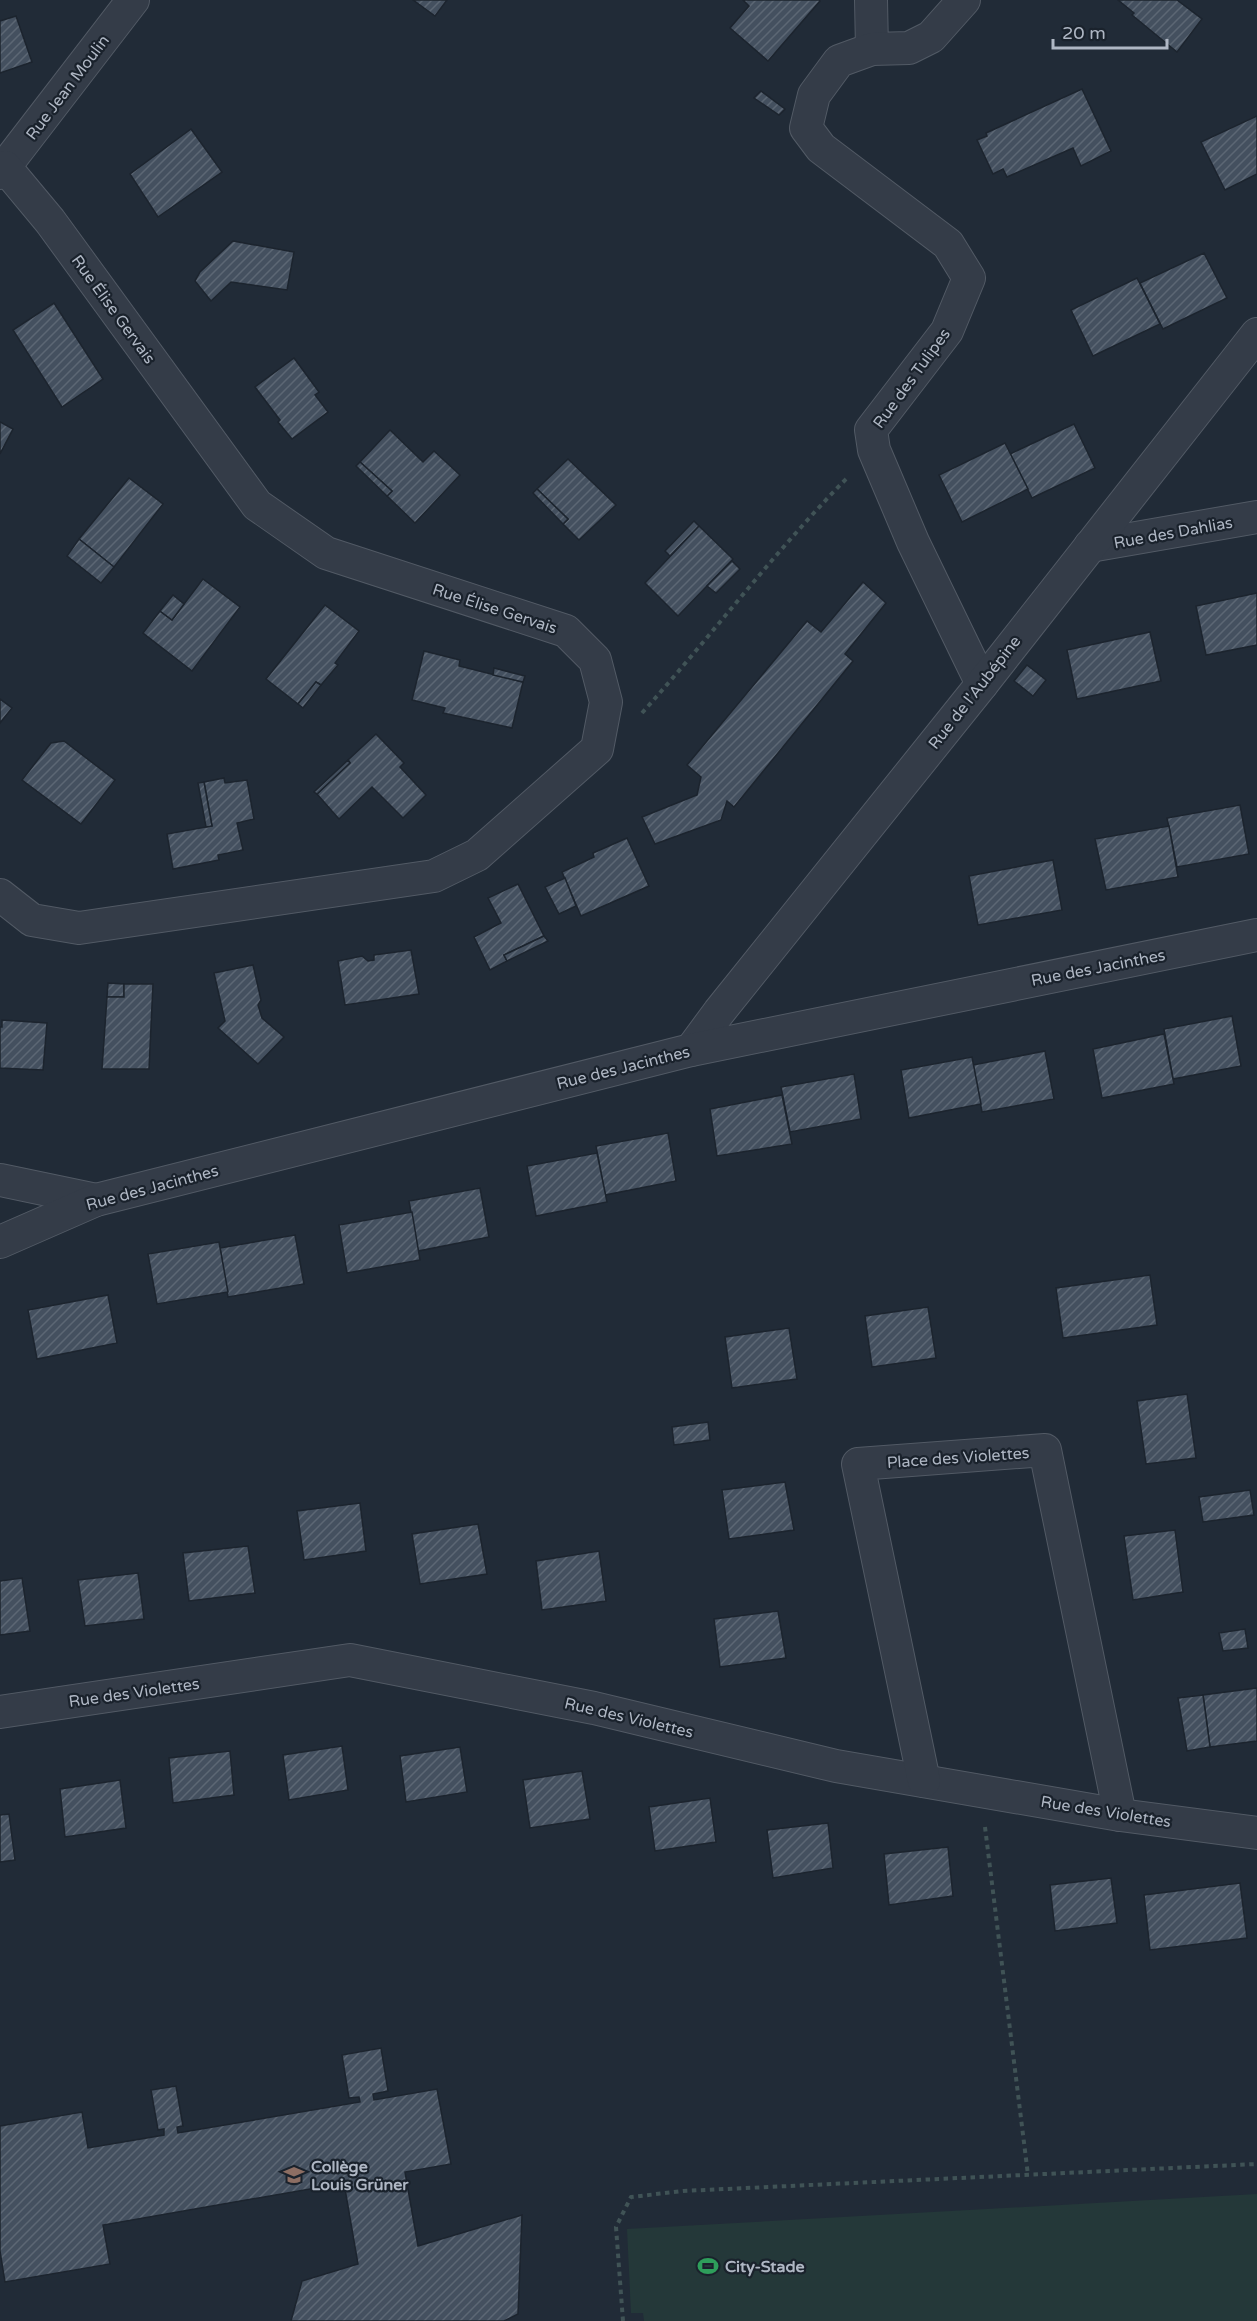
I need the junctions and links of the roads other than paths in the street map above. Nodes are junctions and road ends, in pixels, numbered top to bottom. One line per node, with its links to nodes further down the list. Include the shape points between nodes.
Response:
1 (133, 0): 5 (street, Rue Jean Moulin)
2 (871, 0): 4 (street)
3 (964, 0): 4 (street, Rue des Tulipes, via 931,37 909,48)
4 (872, 49): 9 (street, Rue des Tulipes, via 839,61 814,95 806,128 821,148 948,244 969,278 947,331 871,430 874,450 913,542)
5 (3, 170): 10 (street, Rue Élise Gervais, via 50,221 257,506 326,553 566,631 595,660 606,702 597,749 477,855 434,876 79,928 32,920)
6 (1257, 334): 8 (street, Rue de l'Aubépine)
7 (1257, 517): 8 (street, Rue des Dahlias)
8 (1090, 546): 9 (street, Rue de l'Aubépine)
9 (982, 684): 12 (street, Rue de l'Aubépine)
10 (0, 895)
11 (1257, 935): 12 (street, Rue des Jacinthes)
12 (691, 1050): 14 (street, Rue des Jacinthes)
13 (0, 1180): 14 (street)
14 (96, 1200): 15 (street, Rue des Jacinthes)
15 (0, 1242)
16 (0, 1712): 17 (street, Rue des Violettes, via 350,1659 594,1707 836,1766)
17 (924, 1781): 18 (street, Rue des Violettes); 18 (street, Place des Violettes, via 858,1464 1045,1450)
18 (1120, 1815): 19 (street, Rue des Violettes)
19 (1257, 1833)

